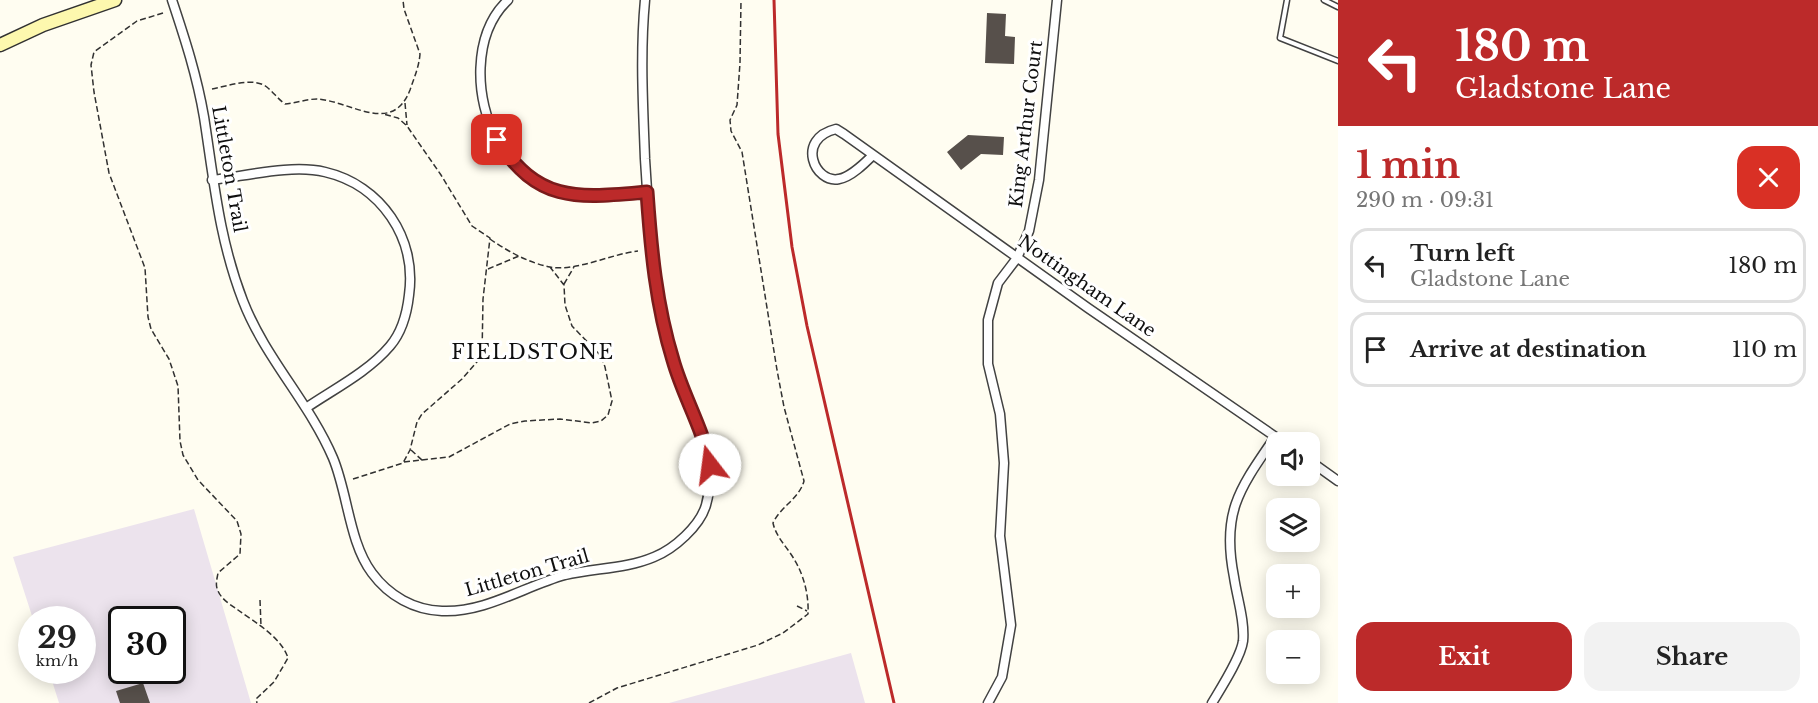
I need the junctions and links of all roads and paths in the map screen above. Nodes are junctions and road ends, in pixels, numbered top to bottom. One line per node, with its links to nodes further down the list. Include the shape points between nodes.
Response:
1 (115, 0): 12 (main road)
2 (172, 0): 19 (street, Littleton Trail, via 195,72)
3 (403, 0): 15 (path, via 420,54)
4 (508, 0): 20 (street, via 491,21 481,68 490,123 508,156 538,182 565,194)
5 (645, 0): 20 (street, Littleton Trail, via 641,82)
6 (741, 0): 40 (path, via 737,105 730,131 742,152 777,370 804,481 773,523 799,567)
7 (1057, 0): 24 (street, King Arthur Court, via 1039,180 1029,231)
8 (1287, 0): 13 (lane, via 1280,38)
9 (1324, 0): 10 (lane)
10 (1338, 7)
11 (163, 13): 41 (path, via 137,21 94,52 94,92 109,173 145,268 151,329 176,380 183,455 198,480 237,521 241,534 240,554 218,573 218,592)
12 (0, 45)
13 (1338, 61)
14 (212, 89): 16 (path, via 255,82 267,86 285,104 315,99)
15 (404, 101): 16 (path); 17 (path)
16 (383, 114): 17 (path, via 398,118)
17 (407, 126): 21 (path, via 472,226)
18 (873, 155): 18 (street, Nottingham Lane, via 840,179 827,178 819,171 812,152 814,142 824,132 836,129); 24 (street, Nottingham Lane)
19 (212, 180): 29 (street, Littleton Trail, via 244,303 264,344); 29 (street, via 285,170 323,171 344,177 385,207 404,242 411,271 410,290 408,308 396,336 377,359)
20 (647, 192): 29 (street, Littleton Trail, via 651,250 665,332 710,465 704,511 670,549 634,564 562,576 462,610 444,611 400,600 371,572 362,555 332,455)
21 (490, 238): 23 (path); 27 (path)
22 (638, 251): 25 (path)
23 (519, 256): 26 (path); 27 (path)
24 (1017, 258): 30 (street, Nottingham Lane); 44 (street, King Arthur Court, via 998,283 988,320 988,364 1003,446 1000,536 1011,625 1002,677)
25 (575, 266): 26 (path); 28 (path)
26 (550, 267): 28 (path)
27 (487, 270): 31 (path, via 482,356 422,414)
28 (564, 285): 33 (path, via 572,326 601,356 605,367 612,401 608,416 592,423 560,419 510,424 456,454)
29 (306, 408)
30 (1267, 432)
31 (410, 450): 33 (path); 34 (path)
32 (1266, 456): 45 (street, via 1244,483 1235,504 1230,557 1243,643)
33 (423, 460): 34 (path)
34 (403, 463): 36 (path)
35 (1320, 468): 37 (street)
36 (353, 479)
37 (1338, 481)
38 (260, 600): 41 (path)
39 (797, 606): 40 (path)
40 (808, 611): 43 (path, via 783,633 758,645 617,688)
41 (261, 628): 42 (path, via 285,650 288,658 274,682 256,699)
42 (257, 703)
43 (589, 703)
44 (988, 703)
45 (1212, 703)

